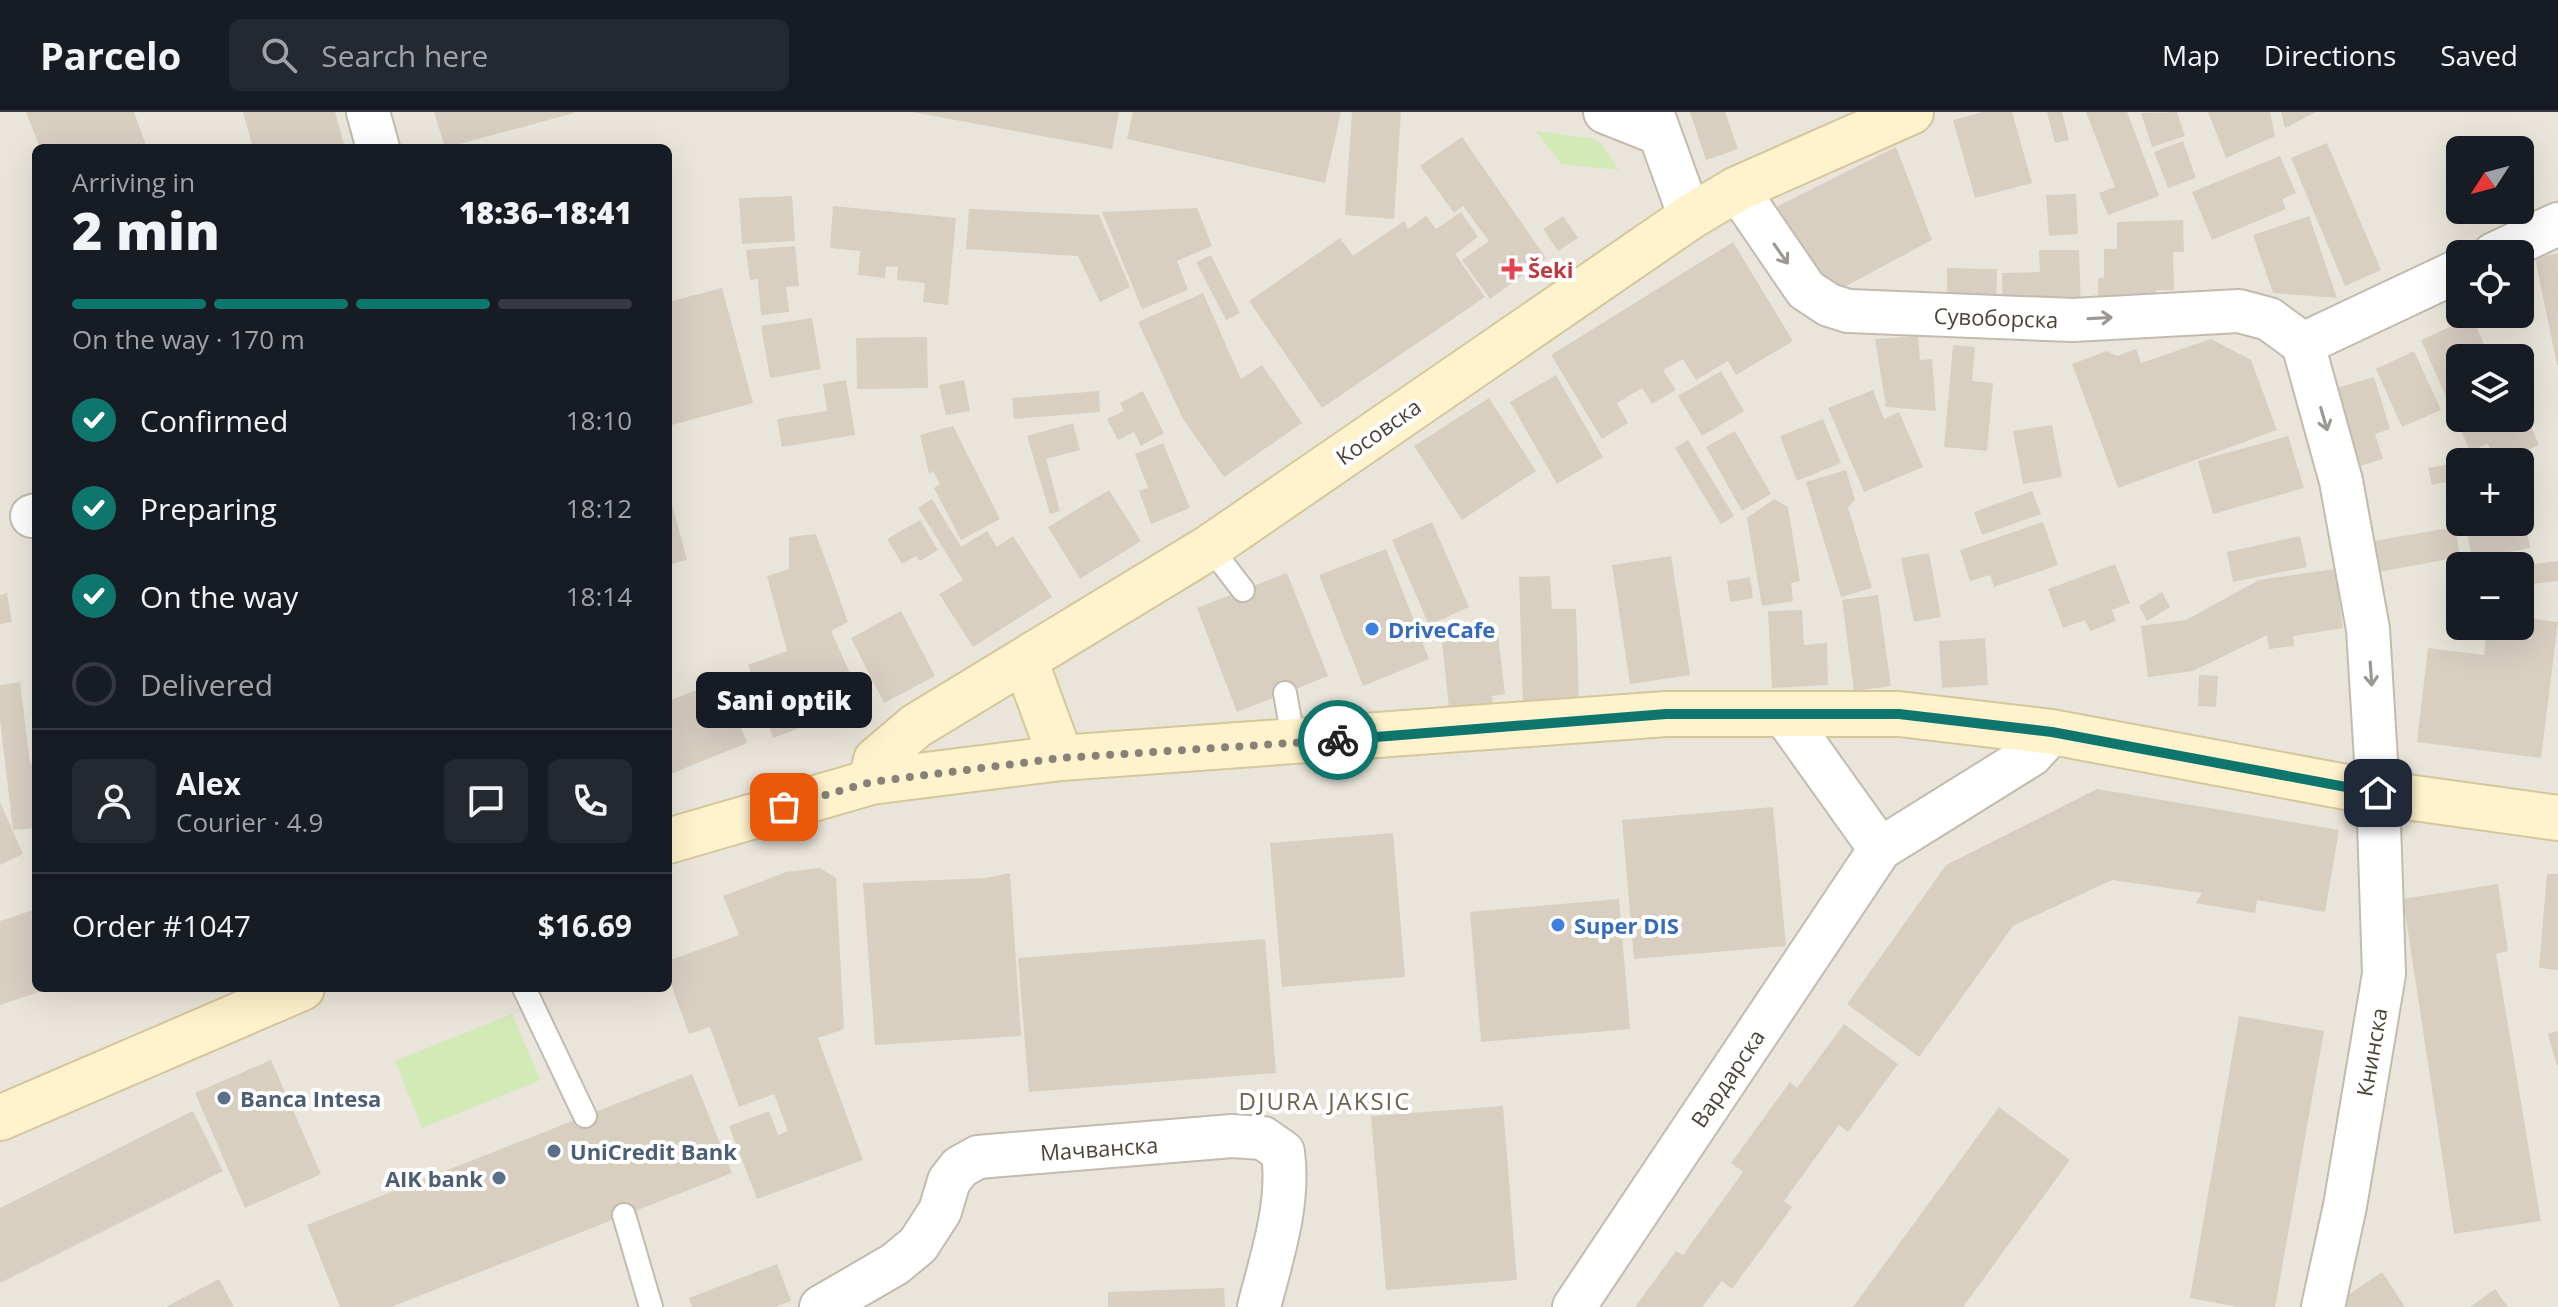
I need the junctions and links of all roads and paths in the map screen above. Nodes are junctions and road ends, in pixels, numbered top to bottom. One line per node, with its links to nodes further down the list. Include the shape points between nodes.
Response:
1 (368, 112): 5 (street)
2 (1605, 112): 4 (street)
3 (1911, 112): 6 (main road, Косовска)
4 (1655, 122): 7 (street)
5 (377, 144)
6 (1737, 189): 7 (main road, Косовска); 11 (street, Сувоборска, one-way to 11, via 1806,290 1848,311 2073,320 2239,311 2269,319)
7 (1690, 217): 12 (main road, Косовска)
8 (2558, 224): 9 (street)
9 (2524, 240)
10 (2446, 277): 11 (street)
11 (2303, 344): 21 (street, one-way to 21, via 2341,481 2368,629)
12 (1210, 547): 13 (lane); 14 (main road, Косовска)
13 (1243, 590)
14 (1025, 660): 19 (main road); 20 (main road, Косовска, via 916,726 876,760)
15 (1285, 693): 18 (lane)
16 (1783, 713): 17 (main road, via 1899,714); 18 (main road, via 1666,714); 24 (street)
17 (2052, 732): 21 (main road); 24 (street, Вардарска, via 2031,755)
18 (1294, 743): 19 (main road)
19 (1061, 758): 20 (main road)
20 (871, 782): 23 (main road)
21 (2378, 793): 22 (main road); 34 (street, Книнска, via 2384,974)
22 (2558, 818)
23 (672, 840)
24 (1880, 849): 33 (street, Вардарска)
25 (293, 992): 28 (main road)
26 (526, 992): 27 (lane)
27 (585, 1116)
28 (0, 1118)
29 (624, 1215): 30 (lane)
30 (645, 1305)
31 (821, 1307): 32 (street, Мачванска, via 918,1245 940,1211 949,1181 978,1157 1232,1136 1263,1138 1283,1152 1287,1178)
32 (1259, 1307)
33 (1574, 1307)
34 (2323, 1307)

